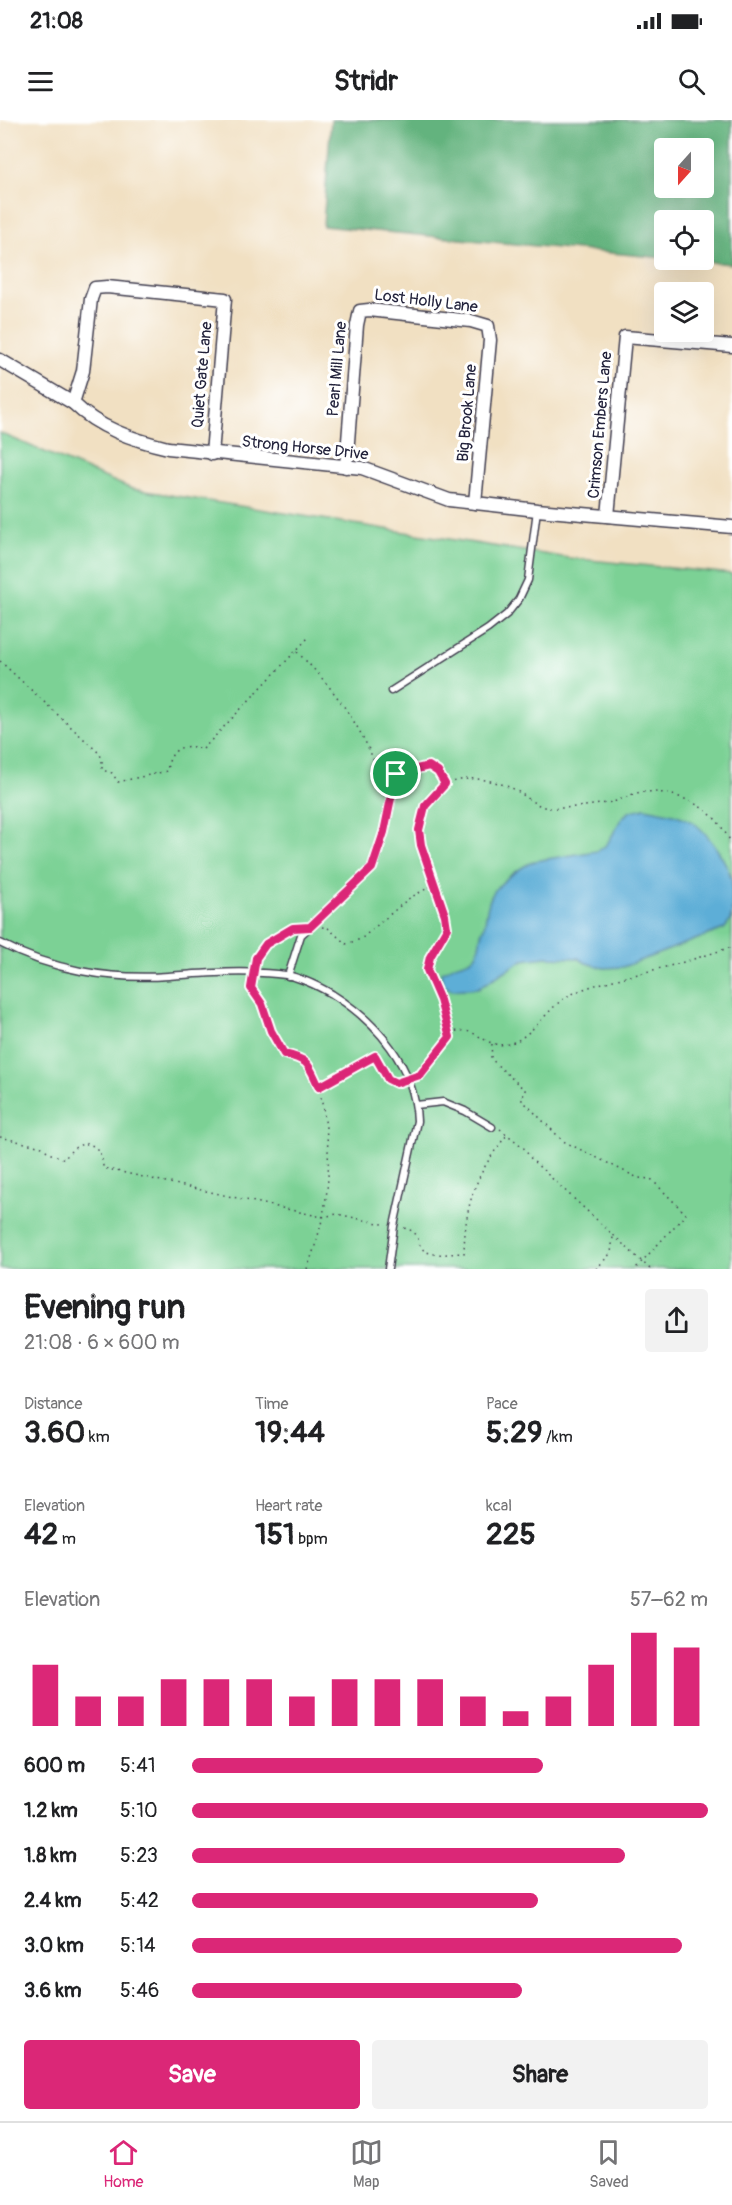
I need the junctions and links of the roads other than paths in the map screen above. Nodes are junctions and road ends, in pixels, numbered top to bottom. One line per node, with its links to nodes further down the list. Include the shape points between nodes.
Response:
1 (360, 311): 2 (street, Lost Holly Lane); 7 (street, Pearl Mill Lane)
2 (488, 326): 8 (street, Big Brook Lane)
3 (732, 346): 10 (street, Crimson Embers Lane, via 625,337)
4 (0, 360): 5 (street, Strong Horse Drive)
5 (73, 403): 6 (street, Strong Horse Drive, via 102,424 142,442); 6 (street, Quiet Gate Lane, via 83,371 95,288 225,299)
6 (212, 454): 7 (street, Strong Horse Drive)
7 (346, 467): 8 (street, Strong Horse Drive, via 363,468 437,496)
8 (476, 503): 9 (street, Strong Horse Drive)
9 (537, 510): 10 (street, Strong Horse Drive); 12 (lane, via 528,580 507,614)
10 (608, 516): 11 (street, Strong Horse Drive)
11 (732, 527)
12 (391, 691)
13 (395, 763): 15 (lane, via 384,832 372,868 301,936)
14 (0, 943): 15 (lane, via 27,957 97,973)
15 (288, 976): 16 (lane, via 318,986 353,1007 379,1031 396,1056)
16 (416, 1105): 17 (lane, via 443,1102); 18 (lane, via 417,1121)
17 (494, 1126)
18 (388, 1269)

